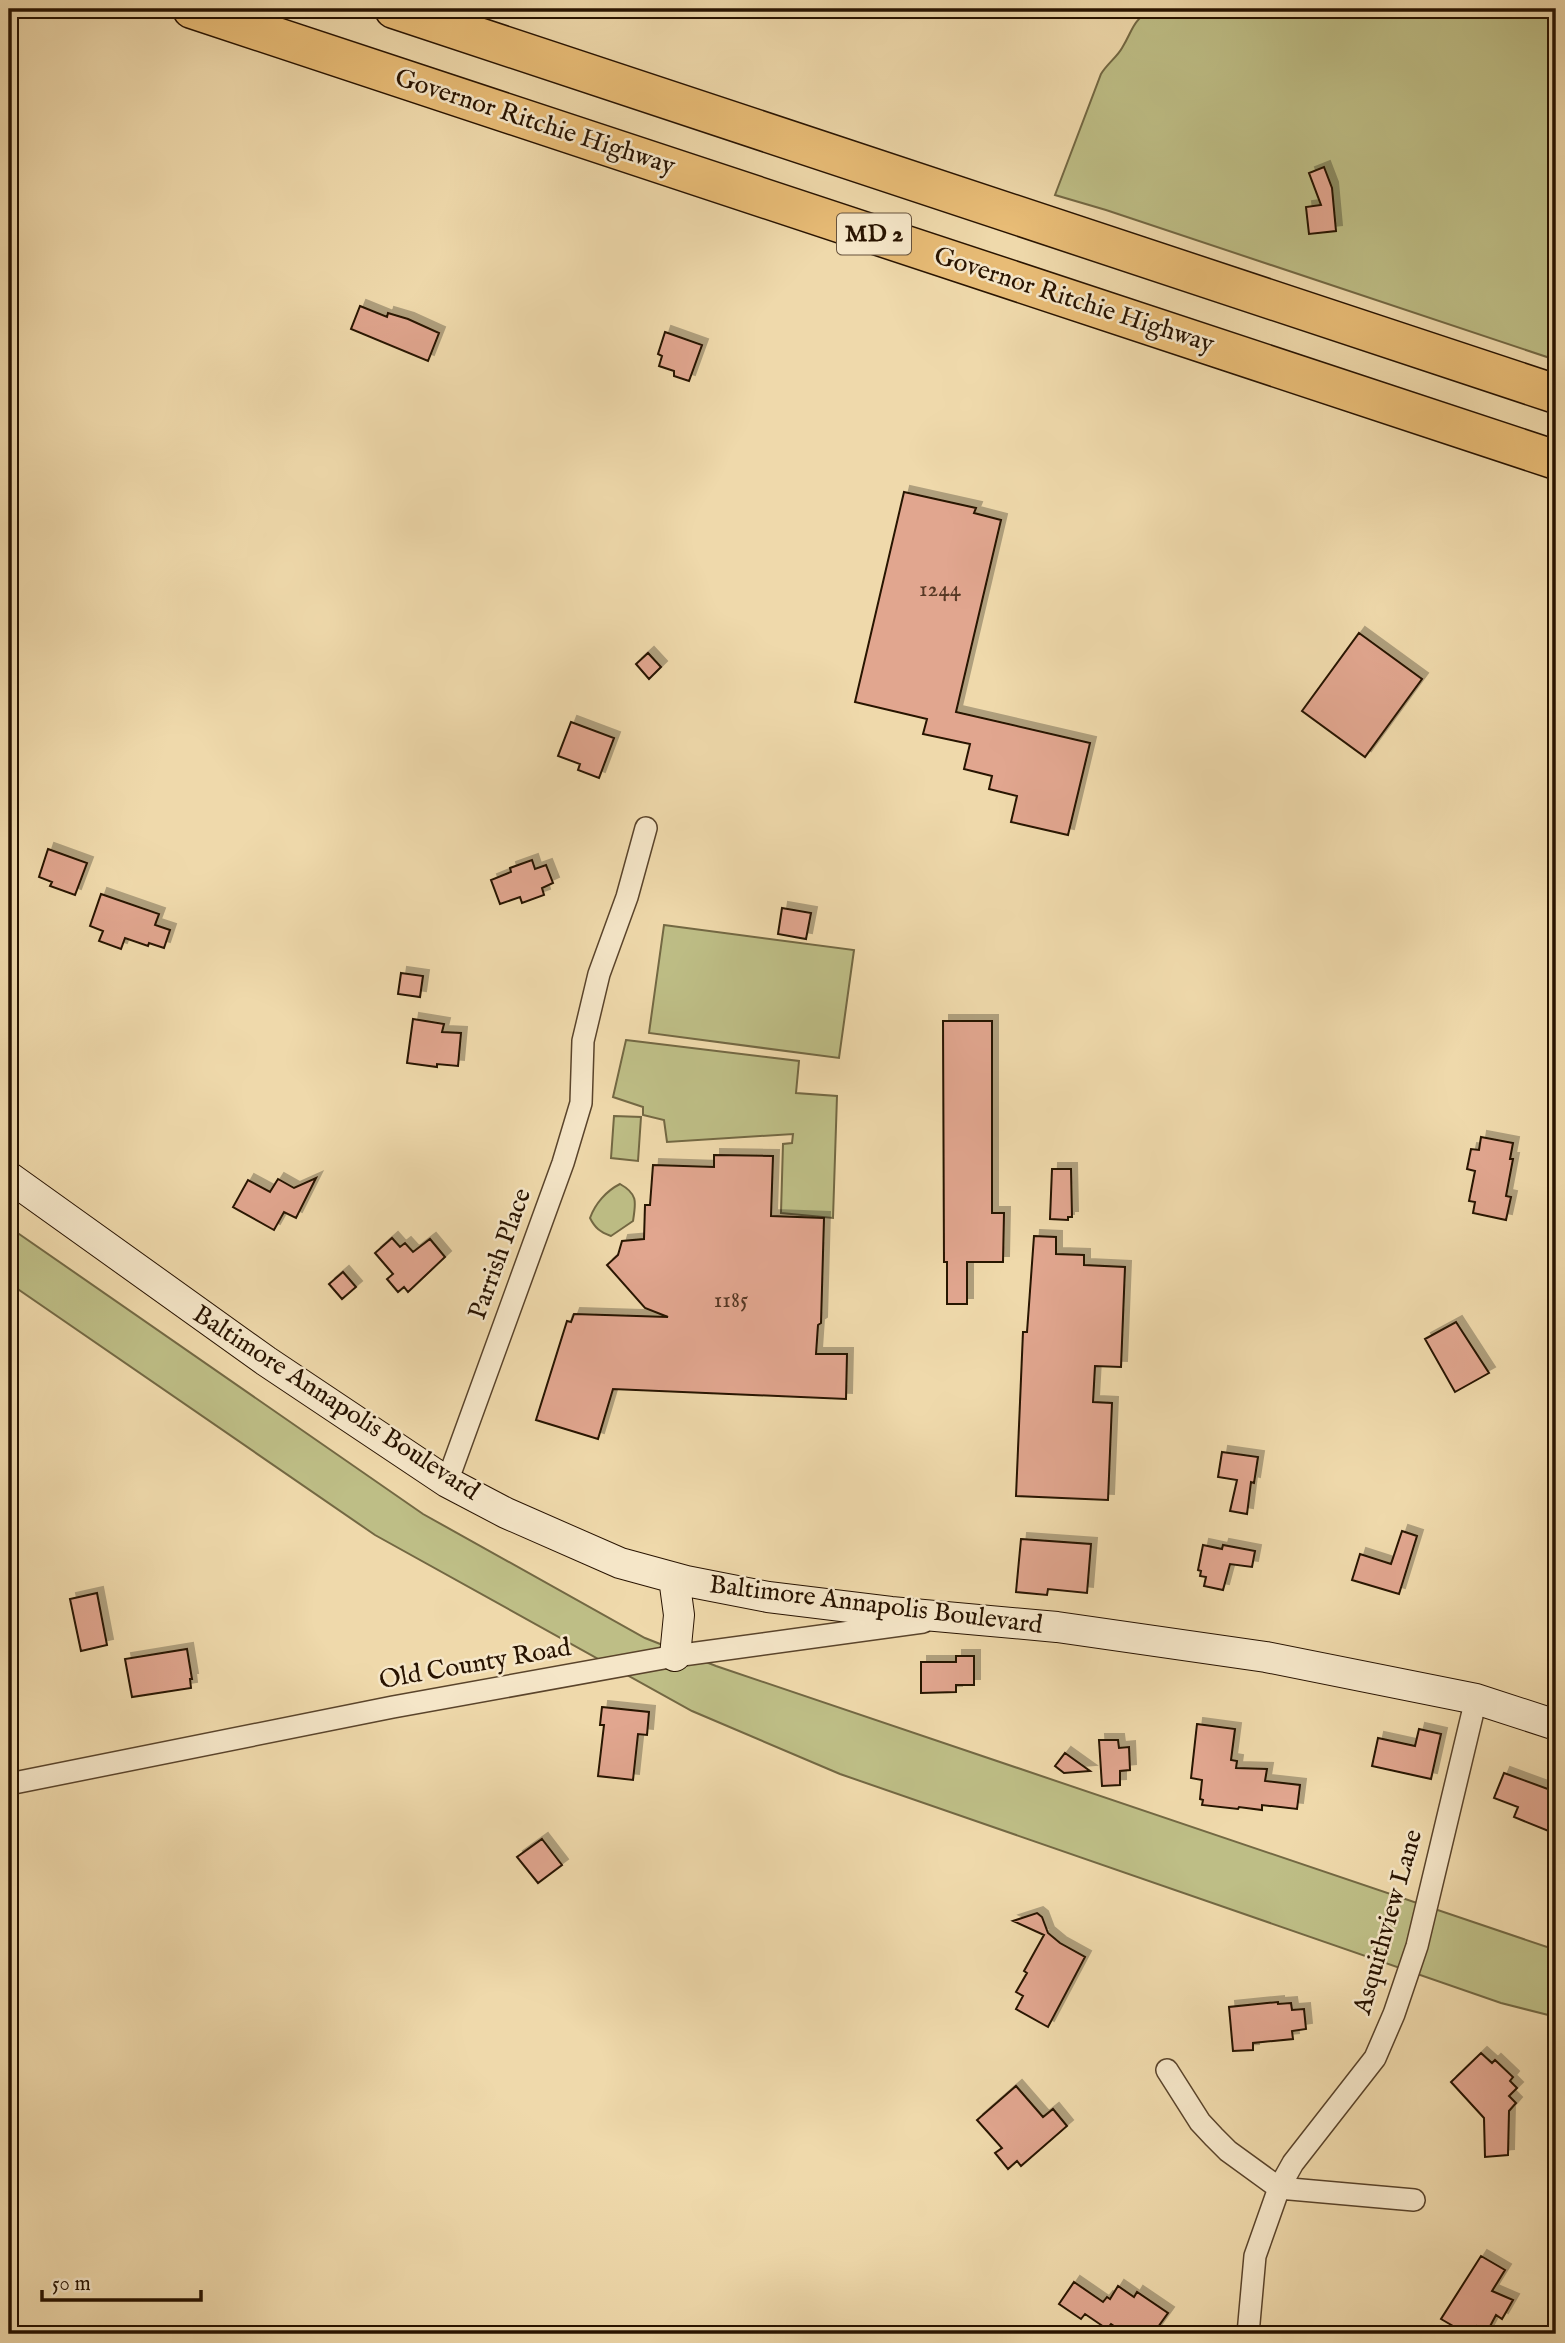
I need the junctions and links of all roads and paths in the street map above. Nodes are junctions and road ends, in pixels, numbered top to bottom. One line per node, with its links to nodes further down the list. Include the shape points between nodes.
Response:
1 (192, 9): 4 (highway, Governor Ritchie Highway / MD 2)
2 (394, 9): 3 (highway, MD 2)
3 (1556, 394)
4 (1556, 460)
5 (646, 828): 7 (street, Parrish Place, via 599,974 583,1041 581,1103 563,1163)
6 (9, 1177): 7 (street, Baltimore Annapolis Boulevard, via 266,1361)
7 (447, 1482): 8 (street, Baltimore Annapolis Boulevard, via 556,1537 620,1563)
8 (674, 1578): 9 (street, Baltimore Annapolis Boulevard, via 768,1597); 10 (street, via 679,1615)
9 (954, 1617): 10 (street, Old County Road); 11 (street, Baltimore Annapolis Boulevard, via 1266,1657)
10 (676, 1656): 13 (street, Old County Road)
11 (1476, 1699): 12 (street, Baltimore Annapolis Boulevard); 15 (street, Asquithview Lane, via 1416,1945 1394,2014 1375,2058 1332,2110)
12 (1556, 1725)
13 (9, 1784)
14 (1167, 2070): 15 (street, via 1200,2122 1228,2151)
15 (1279, 2188): 16 (street); 17 (street, Asquithview Lane, via 1255,2256)
16 (1414, 2200)
17 (1248, 2334)

